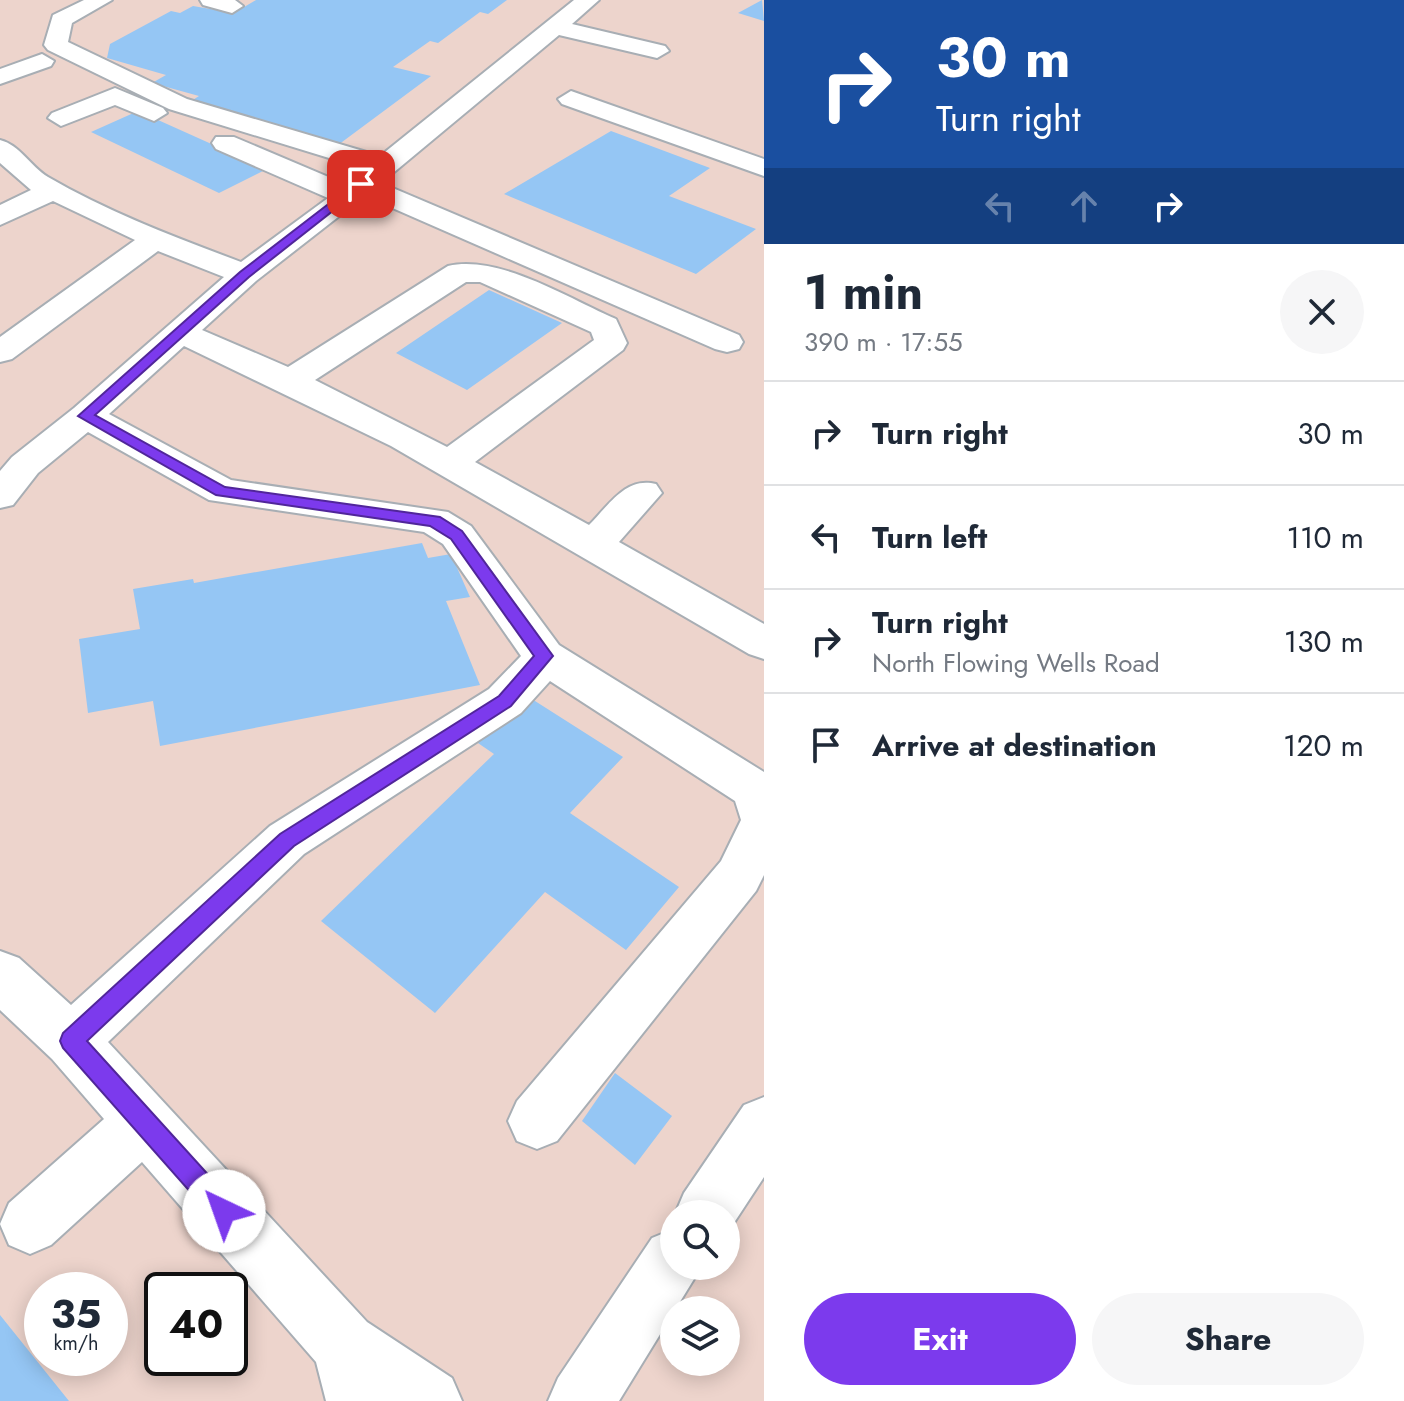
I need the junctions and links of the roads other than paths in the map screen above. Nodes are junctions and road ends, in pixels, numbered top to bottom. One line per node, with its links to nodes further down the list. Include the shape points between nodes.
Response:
1 (101, 0): 11 (street, via 61,20 56,45 178,104)
2 (588, 0): 3 (street)
3 (554, 27): 4 (street); 11 (street)
4 (657, 51)
5 (42, 61): 6 (street)
6 (0, 77)
7 (571, 99): 10 (street)
8 (61, 118): 11 (street, via 115,96)
9 (2, 153): 12 (street)
10 (764, 168)
11 (365, 182): 15 (street); 17 (street)
12 (54, 190): 13 (street); 14 (street)
13 (0, 216)
14 (156, 239): 15 (street); 18 (street)
15 (245, 274): 16 (street)
16 (180, 332): 19 (street); 20 (street)
17 (727, 342)
18 (0, 352)
19 (291, 380): 21 (street); 21 (street, via 459,273 485,273 605,326 611,343)
20 (86, 416): 23 (street, via 25,465); 26 (street, via 222,491 434,521 457,535)
21 (448, 464): 24 (street)
22 (643, 493): 24 (street)
23 (0, 496)
24 (592, 546): 25 (street)
25 (764, 643)
26 (544, 656): 27 (street, via 755,790); 29 (street, via 505,701 287,840)
27 (764, 820): 30 (street, via 739,876)
28 (0, 975): 29 (street)
29 (71, 1041): 31 (street)
30 (537, 1121)
31 (144, 1122): 34 (street); 36 (street)
32 (764, 1125): 33 (street)
33 (714, 1200)
34 (30, 1224)
35 (661, 1280): 38 (street)
36 (351, 1373): 37 (street)
37 (429, 1401)
38 (581, 1401)

